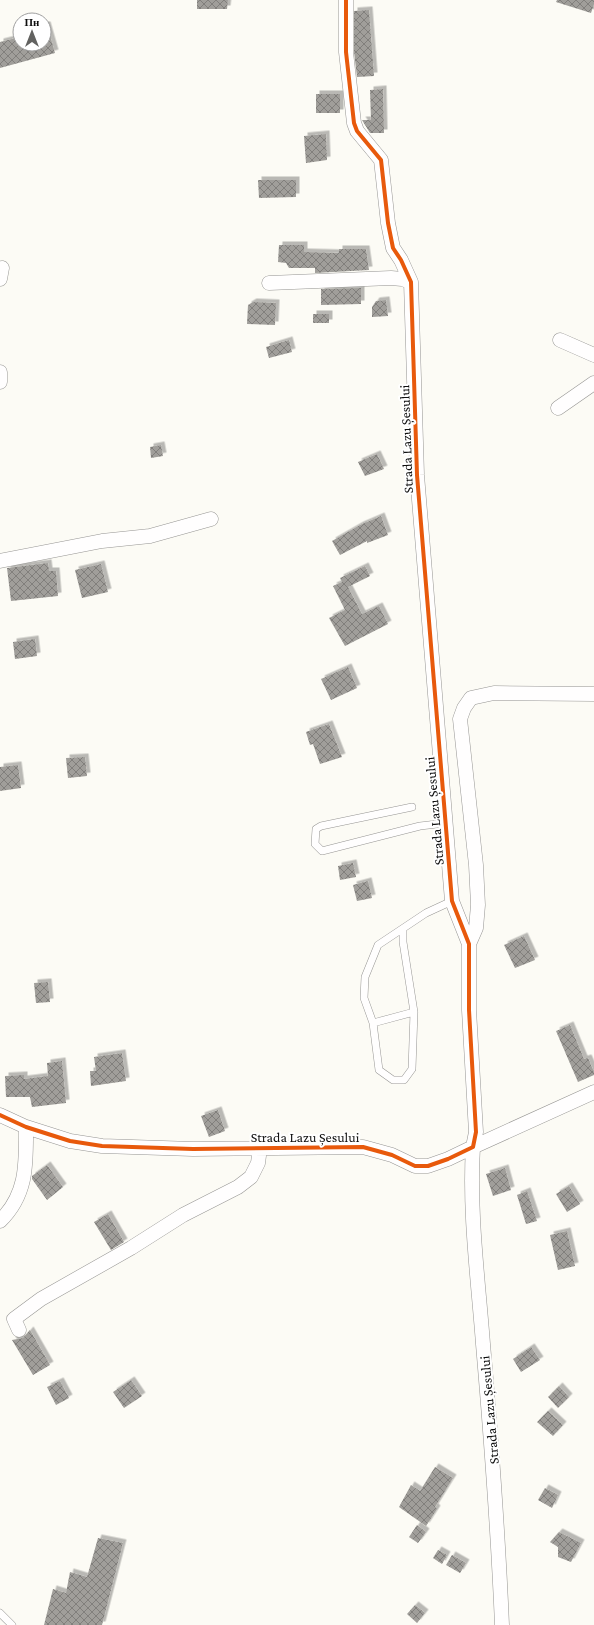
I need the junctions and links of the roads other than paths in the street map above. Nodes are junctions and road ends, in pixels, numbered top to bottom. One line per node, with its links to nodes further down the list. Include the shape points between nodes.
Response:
1 (346, 0): 2 (street, Strada Lazu Șesului, via 346,52 354,123 357,131 381,160 393,248)
2 (411, 282): 3 (street, via 391,278); 14 (street, Strada Lazu Șesului, via 417,475)
3 (269, 283)
4 (560, 340): 5 (street)
5 (594, 355)
6 (0, 372): 7 (street)
7 (0, 382)
8 (594, 383): 9 (street)
9 (558, 408)
10 (211, 519): 11 (street, via 150,536 102,541)
11 (0, 561)
12 (594, 694): 17 (street, Strada Lazu Șesului, via 494,693 471,698 464,708 460,719 478,905 476,928)
13 (412, 806): 14 (lane, via 321,826 316,829 315,844 322,851 420,826)
14 (446, 823): 15 (street, Strada Lazu Șesului)
15 (452, 901): 16 (lane, via 426,913); 17 (street, Strada Lazu Șesului)
16 (403, 929): 18 (lane); 19 (lane, via 378,945 365,977 364,998)
17 (469, 944): 23 (street, Strada Lazu Șesului, via 470,1026 476,1132)
18 (414, 1012): 19 (lane); 19 (lane, via 412,1069 404,1080 393,1080 379,1070)
19 (373, 1023)
20 (594, 1092): 23 (street, Strada Lazu Șesului)
21 (0, 1115): 22 (street, Strada Lazu Șesului)
22 (26, 1127): 24 (street, Strada Lazu Șesului, via 70,1141 102,1146); 25 (street, via 26,1170 19,1193)
23 (473, 1147): 24 (street, Strada Lazu Șesului, via 435,1164 415,1166 392,1155 363,1147); 29 (street, Strada Lazu Șesului, via 471,1175 474,1228 497,1511)
24 (260, 1148): 26 (street, via 258,1163 251,1177 238,1187 183,1215 41,1299 14,1319)
25 (0, 1221)
26 (19, 1330)
27 (0, 1613): 28 (lane)
28 (12, 1625)
29 (502, 1625)

